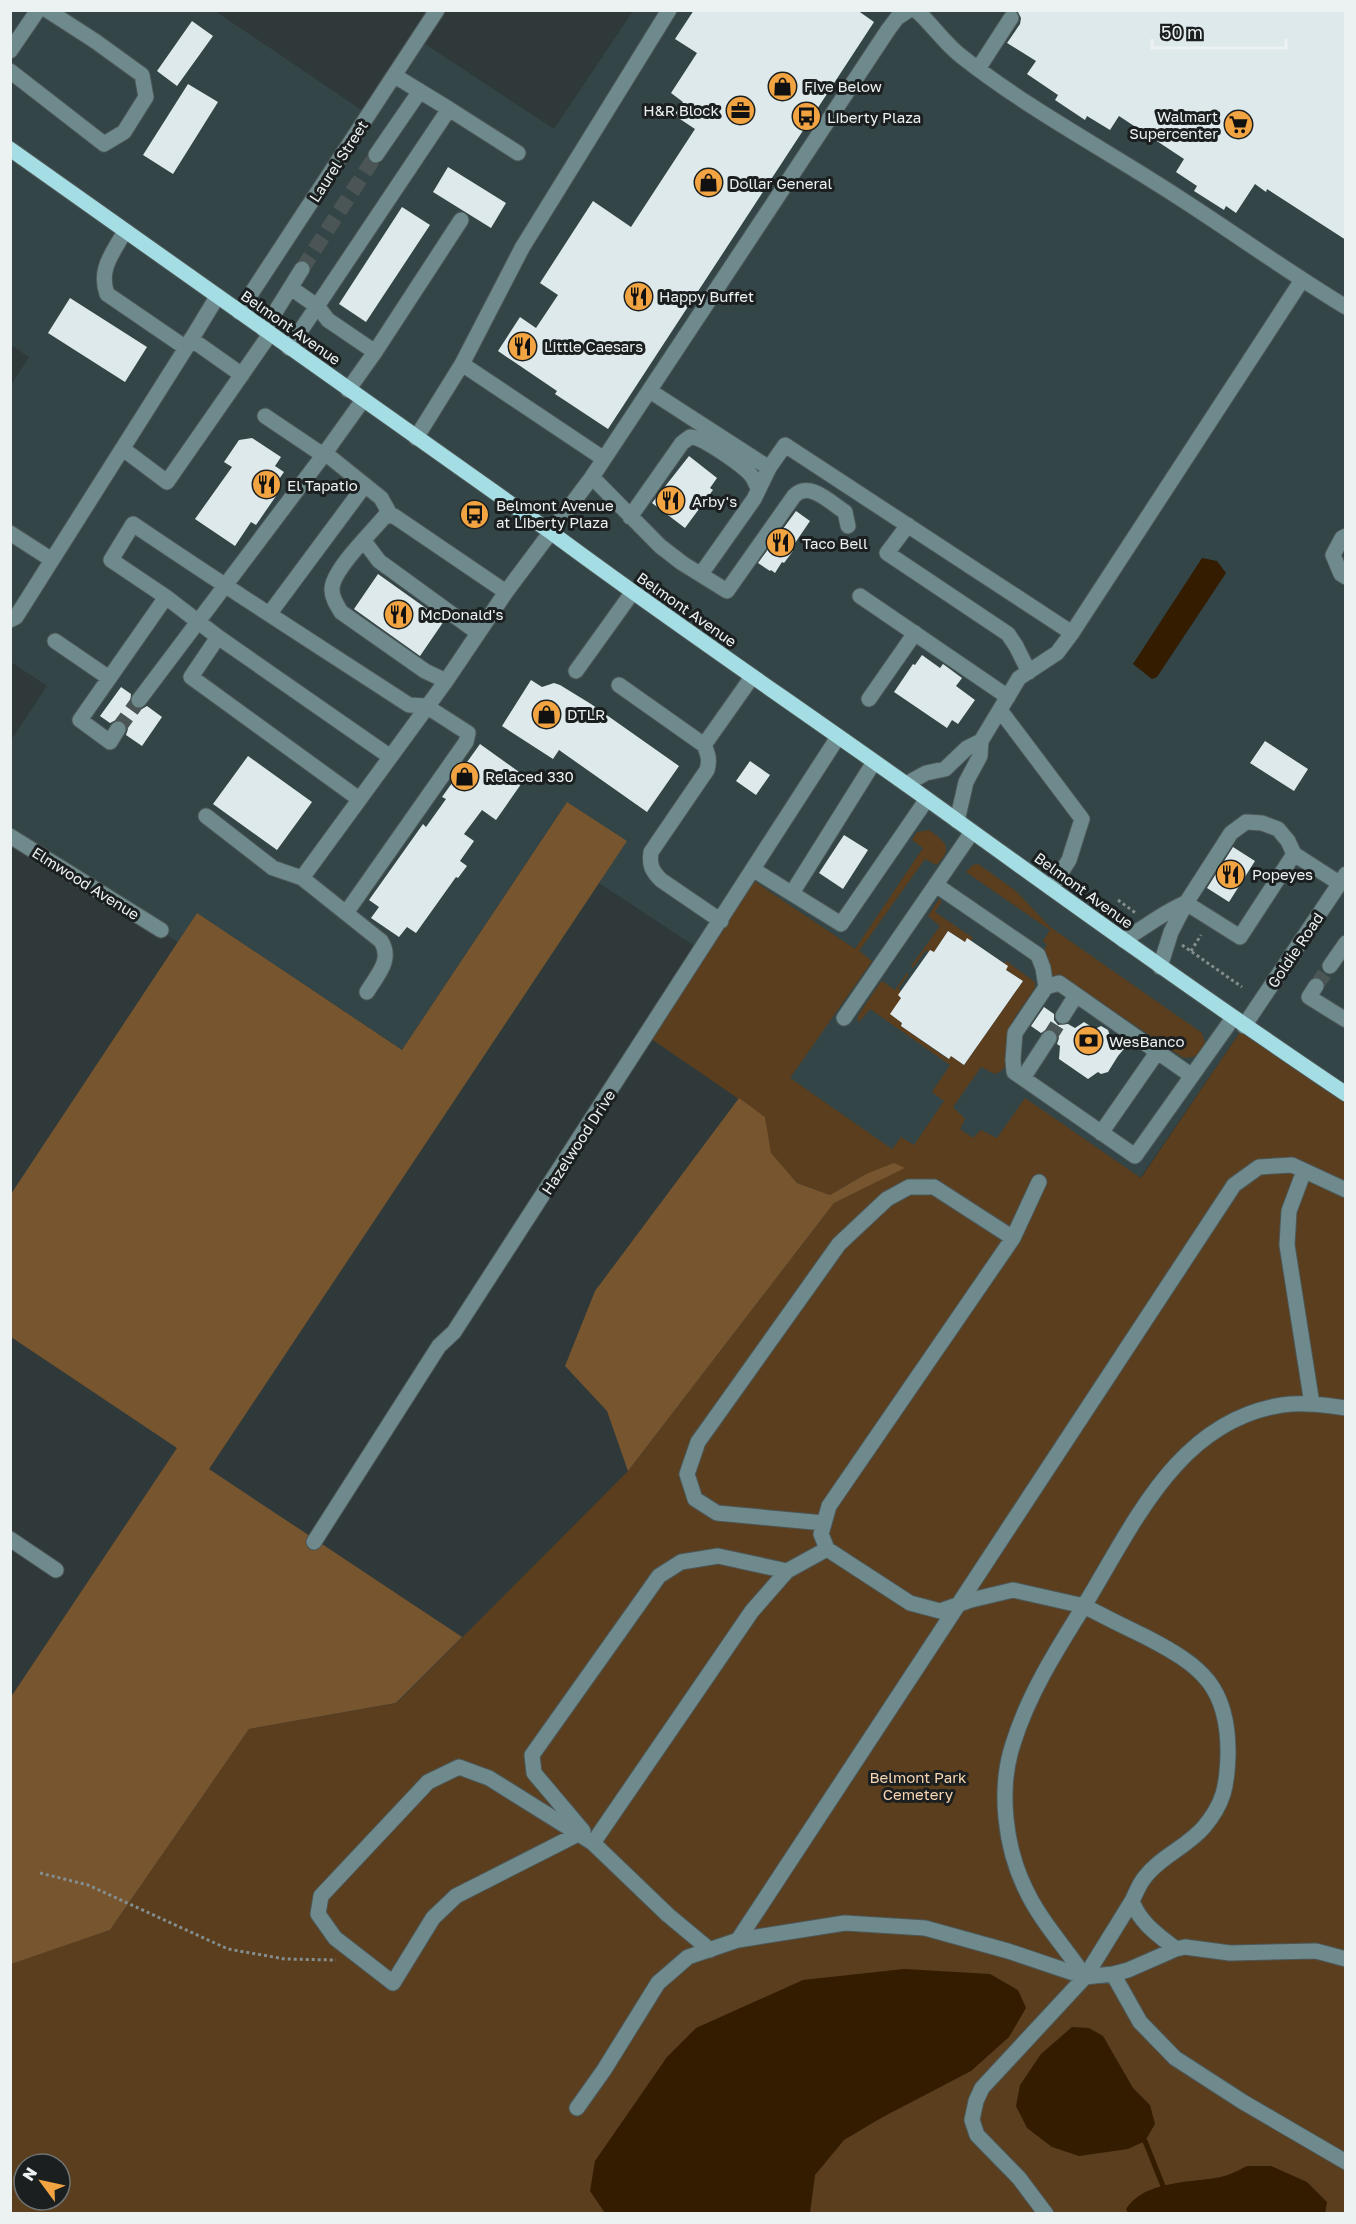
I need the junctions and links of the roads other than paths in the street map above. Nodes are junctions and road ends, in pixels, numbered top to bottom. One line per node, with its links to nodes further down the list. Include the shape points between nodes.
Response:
1 (38, 10): 8 (street)
2 (47, 10): 10 (street, via 142,75 146,98 124,132 104,144)
3 (437, 10): 11 (street, Laurel Street)
4 (669, 10): 30 (street, via 522,248)
5 (909, 10): 33 (street, via 888,30)
6 (916, 10): 9 (street)
7 (1011, 18): 9 (street)
8 (10, 51)
9 (978, 69): 20 (street)
10 (10, 71)
11 (394, 76): 12 (street); 25 (street, Laurel Street)
12 (420, 91): 13 (street); 16 (street)
13 (449, 109): 15 (street); 23 (street)
14 (10, 149): 18 (main road, Belmont Avenue)
15 (518, 153)
16 (376, 155)
17 (461, 220): 29 (street)
18 (125, 231): 22 (main road, Belmont Avenue); 27 (street, via 103,271 107,294)
19 (303, 269): 21 (street)
20 (1302, 280): 24 (street); 65 (street)
21 (291, 288): 23 (street); 26 (street)
22 (217, 297): 25 (main road, Belmont Avenue); 27 (street)
23 (318, 307): 28 (street); 29 (street, via 328,320)
24 (1346, 307)
25 (239, 312): 26 (main road, Belmont Avenue)
26 (267, 332): 28 (main road, Belmont Avenue); 31 (street)
27 (189, 344): 31 (street); 37 (street)
28 (290, 348): 32 (main road, Belmont Avenue)
29 (375, 352): 32 (street)
30 (462, 364): 36 (street); 39 (street)
31 (242, 375): 37 (street, via 167,482)
32 (348, 390): 34 (main road, Belmont Avenue)
33 (650, 391): 39 (street); 40 (street)
34 (363, 400): 36 (main road, Belmont Avenue); 38 (street)
35 (265, 416): 38 (street)
36 (416, 438): 49 (main road, Belmont Avenue)
37 (123, 449): 52 (street)
38 (325, 453): 42 (street); 55 (street)
39 (604, 459): 41 (street)
40 (769, 468): 43 (street); 46 (street, via 785,445)
41 (592, 477): 45 (street); 49 (street)
42 (364, 485): 44 (street, via 381,498); 60 (street)
43 (758, 488): 45 (street, via 741,467 700,438 690,437 681,443); 53 (street)
44 (391, 516): 51 (street, via 385,516); 56 (street)
45 (630, 516): 53 (street, via 660,546)
46 (908, 525): 65 (street); 69 (street, via 887,553 1008,634)
47 (848, 526): 53 (street, via 845,512 810,490 800,491 727,591)
48 (10, 533): 52 (street)
49 (552, 533): 56 (street); 57 (main road, Belmont Avenue)
50 (1346, 536): 54 (street, via 1333,555)
51 (364, 541): 63 (street, via 379,561); 72 (street, via 331,587 341,612 425,671)
52 (52, 560): 61 (street, via 16,617)
53 (701, 574)
54 (1346, 577)
55 (224, 586): 59 (street, via 133,524 111,560); 60 (street); 62 (street)
56 (506, 592): 63 (street)
57 (632, 593): 68 (street); 70 (main road, Belmont Avenue)
58 (860, 596): 64 (street)
59 (166, 597): 62 (street); 71 (street)
60 (270, 613): 77 (street, via 409,705)
61 (10, 620)
62 (197, 621): 66 (street); 75 (street)
63 (478, 633): 72 (street)
64 (915, 633): 74 (street); 76 (street)
65 (1072, 633): 69 (street, via 1057,653)
66 (218, 637): 82 (street); 85 (street, via 191,677)
67 (55, 640): 71 (street)
68 (576, 671)
69 (1029, 672): 76 (street, via 1019,678)
70 (752, 677): 79 (main road, Belmont Avenue); 81 (street)
71 (109, 678): 78 (street, via 80,720)
72 (446, 681): 77 (street)
73 (619, 685): 81 (street)
74 (869, 699)
75 (139, 700)
76 (1004, 704): 80 (street); 96 (street, via 1082,819 1070,860)
77 (426, 706): 82 (street); 99 (street, via 468,733 466,742)
78 (114, 735)
79 (838, 737): 83 (main road, Belmont Avenue); 92 (street, Hazelwood Drive)
80 (981, 741): 84 (street, via 945,769 926,773); 88 (street, via 980,756 966,782)
81 (704, 745): 100 (street, via 709,756 706,770 651,852 650,863 661,880)
82 (389, 756): 85 (street)
83 (874, 762): 84 (main road, Belmont Avenue); 97 (street)
84 (906, 784): 86 (main road, Belmont Avenue)
85 (359, 799): 93 (street)
86 (927, 799): 88 (main road, Belmont Avenue); 97 (street, via 841,924)
87 (206, 816): 93 (street, via 273,868)
88 (957, 821): 89 (main road, Belmont Avenue)
89 (972, 832): 95 (street); 96 (main road, Belmont Avenue)
90 (10, 836): 101 (street, Elmwood Avenue)
91 (1294, 854): 94 (street); 98 (street, via 1240,937); 98 (street, via 1278,829 1246,822 1231,833)
92 (754, 870): 97 (street); 100 (street, Hazelwood Drive)
93 (302, 878): 99 (street)
94 (1342, 878): 113 (street, Goldie Road)
95 (936, 885): 106 (street, via 1038,955); 111 (street)
96 (1051, 888): 102 (main road, Belmont Avenue)
97 (792, 893)
98 (1186, 903): 102 (street, via 1166,911); 105 (street)
99 (346, 913): 108 (street, via 386,949 387,959)
100 (722, 921): 128 (street, Hazelwood Drive, via 454,1332 439,1346)
101 (161, 930)
102 (1123, 940): 105 (main road, Belmont Avenue)
103 (1346, 944): 104 (street)
104 (1330, 966)
105 (1160, 967): 113 (main road, Belmont Avenue)
106 (1046, 987): 109 (street, via 1059,983); 117 (street, via 1015,1033 1014,1072)
107 (1313, 991): 112 (street)
108 (367, 992)
109 (1076, 995): 110 (street); 115 (street)
110 (1063, 1016)
111 (844, 1018)
112 (1346, 1020)
113 (1239, 1022): 116 (street, Goldie Road); 118 (main road, Belmont Avenue)
114 (1049, 1038): 117 (street)
115 (1158, 1051): 116 (street); 119 (street)
116 (1192, 1076): 119 (street, Goldie Road, via 1135,1156)
117 (1023, 1078): 119 (street)
118 (1346, 1094)
119 (1101, 1133)
120 (1304, 1171): 122 (street); 124 (street, via 1289,1211 1287,1245); 132 (street, via 1292,1165 1258,1167 1234,1185)
121 (1039, 1182): 123 (street)
122 (1346, 1190)
123 (1013, 1238): 126 (street, via 829,1506); 126 (street, via 934,1187 909,1187 887,1199 839,1245 698,1443 687,1474 695,1499 717,1513)
124 (1312, 1404): 125 (street); 133 (street, via 1284,1405 1241,1416 1185,1455 1150,1496)
125 (1346, 1408)
126 (824, 1523): 129 (street, via 821,1534)
127 (10, 1539): 130 (street)
128 (314, 1542)
129 (827, 1549): 131 (street); 132 (street, via 910,1603 940,1611)
130 (56, 1570)
131 (787, 1571): 135 (street, via 752,1611); 135 (street, via 718,1556 681,1562 659,1576 538,1745 532,1755 534,1773)
132 (958, 1605): 133 (street, via 1013,1590); 137 (street)
133 (1084, 1606): 136 (street, via 1189,1661 1211,1684 1225,1722 1227,1780 1222,1800 1203,1829 1145,1876); 142 (street, via 1020,1724 1010,1755 1006,1804 1012,1851 1026,1890)
134 (578, 1834): 134 (street, via 489,1778 459,1767 428,1782 321,1896 318,1914 335,1938 393,1983 433,1918 456,1896); 135 (street)
135 (593, 1843): 139 (street)
136 (1132, 1901): 138 (street, via 1143,1922); 142 (street)
137 (738, 1940): 139 (street); 142 (street, via 845,1923 925,1928)
138 (1176, 1948): 140 (street, via 1230,1953 1316,1951); 141 (street)
139 (710, 1950): 143 (street, via 688,1958 658,1983)
140 (1346, 1959)
141 (1113, 1974): 142 (street); 144 (street, via 1140,2022 1175,2058)
142 (1085, 1977): 145 (street, via 982,2088 972,2120 977,2135 1019,2178)
143 (577, 2108)
144 (1346, 2162)
145 (1046, 2214)

